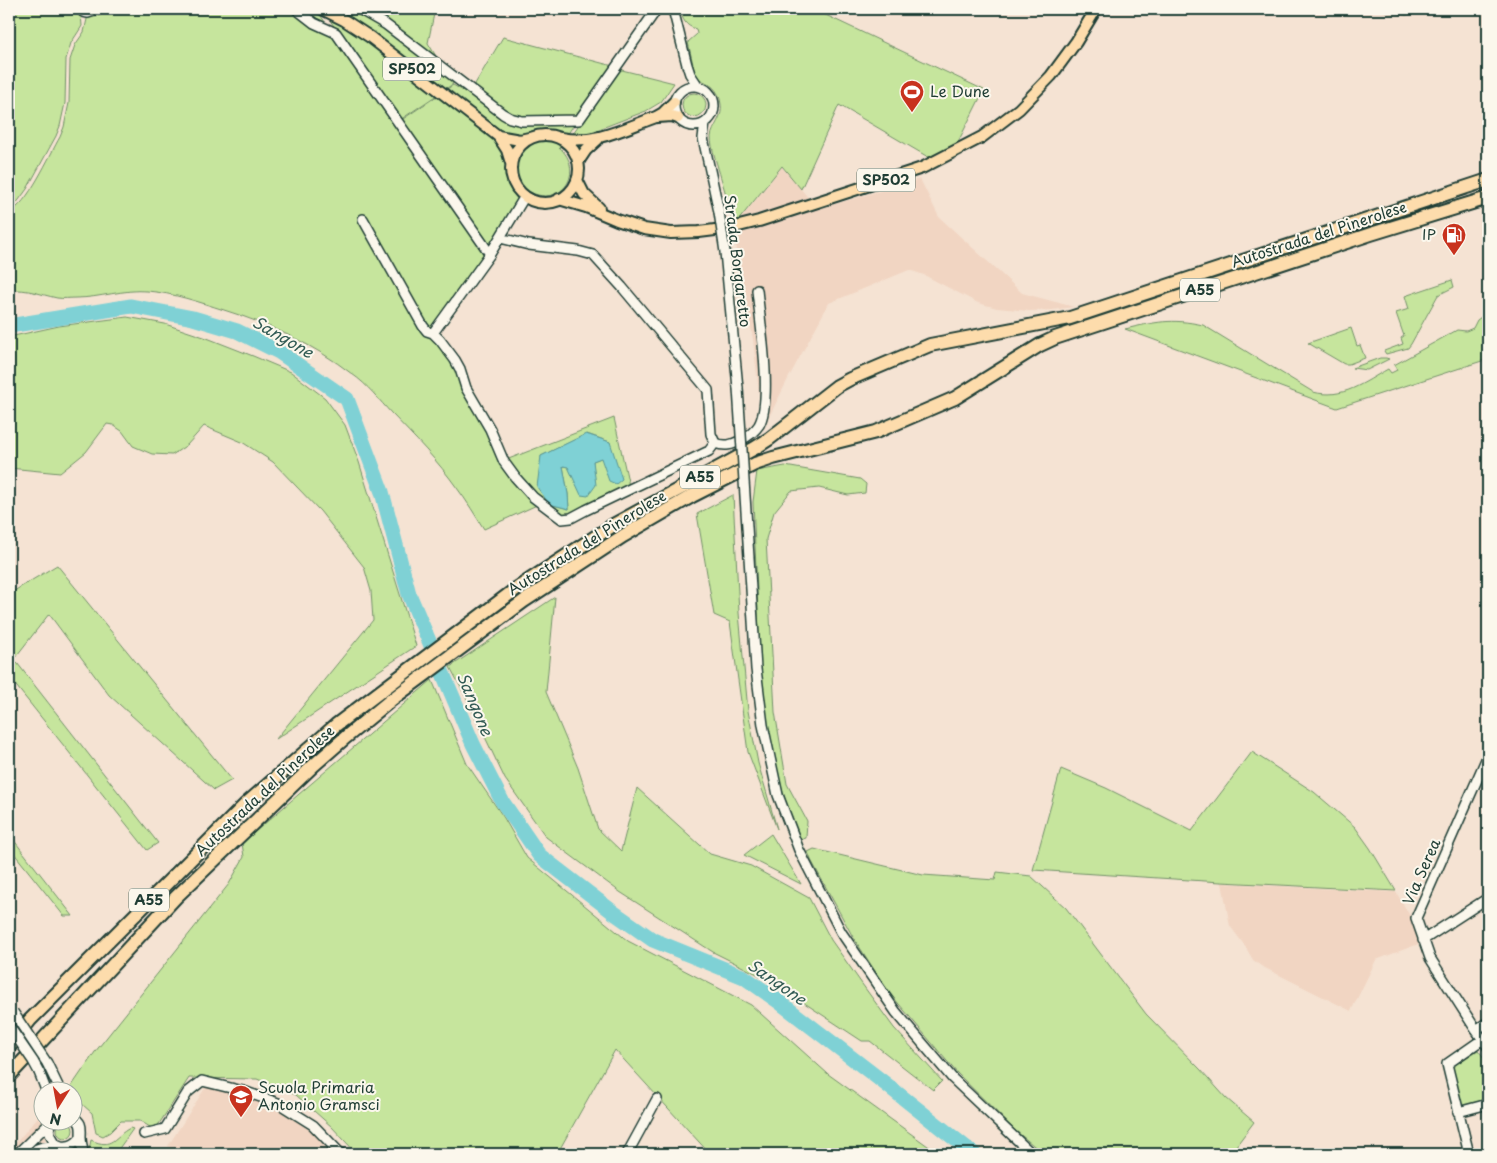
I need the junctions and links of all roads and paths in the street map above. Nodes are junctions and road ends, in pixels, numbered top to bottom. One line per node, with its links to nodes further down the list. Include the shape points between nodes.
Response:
1 (81, 9): 2 (street, via 88,13)
2 (100, 9)
3 (296, 9): 32 (street, via 314,23 336,33)
4 (322, 9): 17 (main road, SP502, via 370,37)
5 (358, 9): 6 (street, via 385,24 516,121 579,120)
6 (656, 9)
7 (673, 9): 9 (street)
8 (1096, 9): 30 (main road, SP502, via 1052,76 1019,110 982,138 922,168 731,228 671,233)
9 (687, 65): 10 (street); 11 (street)
10 (698, 86): 11 (street); 15 (street, via 709,92 714,102 712,115)
11 (683, 89): 12 (street)
12 (674, 102): 13 (main road); 14 (street)
13 (656, 117): 14 (main road); 20 (main road)
14 (678, 118): 16 (street, via 687,125)
15 (705, 123): 16 (street); 21 (street, Strada Borgaretto)
16 (695, 126): 21 (street, Strada Borgaretto)
17 (498, 136): 18 (main road, SP502, via 520,140); 23 (main road, SP502)
18 (532, 138): 19 (main road, SP502); 23 (main road, via 516,151)
19 (557, 138): 20 (main road, via 578,141); 22 (main road, via 568,145)
20 (599, 138): 22 (main road)
21 (703, 138): 67 (street, Strada Borgaretto, bridge, via 725,252 738,388 756,669 763,725 778,795 799,850 840,932 896,1012 953,1079)
22 (578, 162): 24 (main road)
23 (512, 163): 26 (main road, SP502, via 514,182)
24 (577, 180): 28 (main road, via 567,195); 30 (main road, SP502, via 588,199)
25 (1488, 180): 41 (highway, Autostrada del Pinerolese / A55, via 1070,318 930,345 837,386 755,448 615,524 516,589 336,725 246,804)
26 (525, 196): 28 (main road, SP502, via 542,203); 31 (street)
27 (1488, 198): 39 (highway, Autostrada del Pinerolese / A55, via 1056,338 955,398 876,432 755,464 692,496 623,536 524,601 346,736 176,897)
28 (559, 200): 30 (main road, SP502, via 586,206)
29 (363, 219): 34 (street, via 423,326)
30 (617, 220)
31 (500, 238): 32 (street); 35 (street, via 593,255 708,390 711,434)
32 (490, 254): 34 (street)
33 (758, 290): 35 (street, via 766,391 762,416 758,426 743,439 721,446)
34 (433, 333): 35 (street, via 460,369 466,388 490,429 504,462 533,497 562,519 577,516 709,451)
35 (715, 443)
36 (1488, 756): 38 (street, Via Serea, via 1416,918)
37 (1488, 898): 38 (street)
38 (1423, 940): 44 (street, Via Serea, via 1430,958)
39 (82, 998): 49 (highway, Autostrada del Pinerolese / A55); 52 (highway)
40 (11, 1010): 51 (street, bridge)
41 (30, 1020): 45 (highway); 46 (highway); 48 (highway, Autostrada del Pinerolese / A55)
42 (1488, 1022): 44 (street)
43 (9, 1026): 50 (street, bridge)
44 (1476, 1030): 47 (street, Via Serea)
45 (9, 1034)
46 (9, 1040)
47 (1486, 1043): 55 (street, via 1446,1064)
48 (9, 1047)
49 (9, 1076)
50 (42, 1080)
51 (55, 1080)
52 (9, 1087)
53 (657, 1099): 66 (street)
54 (1488, 1104): 55 (street)
55 (1458, 1112): 68 (street)
56 (42, 1130): 62 (street)
57 (49, 1130): 61 (street)
58 (81, 1130): 60 (street)
59 (144, 1134): 65 (street, via 164,1130 188,1092 202,1081 278,1103 313,1125)
60 (81, 1137): 61 (street); 64 (street)
61 (63, 1150): 63 (street, via 47,1146)
62 (17, 1154)
63 (31, 1154)
64 (83, 1154)
65 (341, 1154)
66 (627, 1154)
67 (1032, 1154)
68 (1468, 1154)

